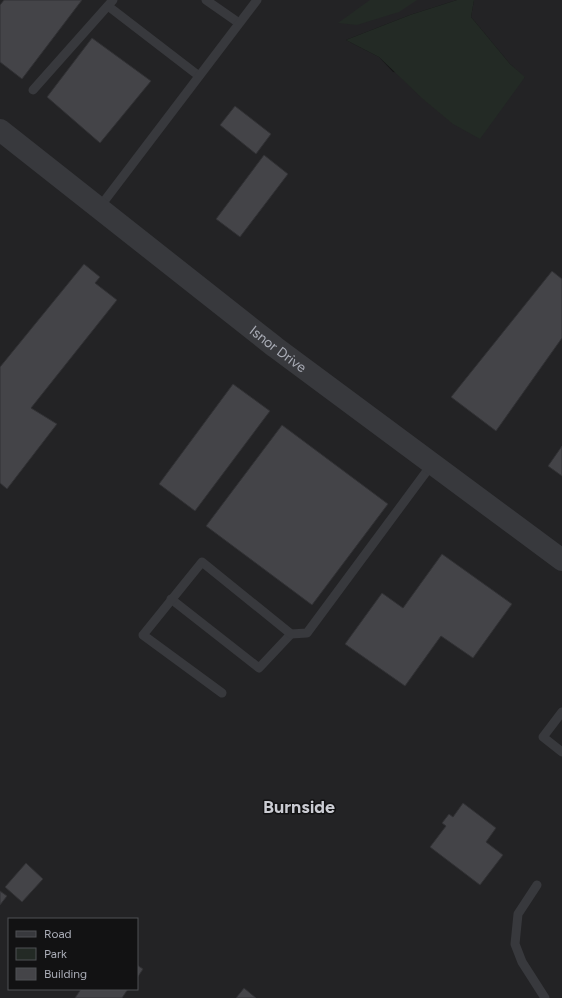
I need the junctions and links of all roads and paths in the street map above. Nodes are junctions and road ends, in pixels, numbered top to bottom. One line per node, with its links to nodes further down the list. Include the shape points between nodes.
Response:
1 (206, 0): 4 (lane)
2 (256, 0): 4 (lane)
3 (110, 3): 5 (lane); 6 (lane)
4 (239, 23): 5 (lane)
5 (199, 76): 8 (lane)
6 (33, 90)
7 (0, 130): 8 (street, Isnor Drive)
8 (99, 208): 9 (street, Isnor Drive, via 274,347)
9 (432, 464): 10 (street, Isnor Drive); 12 (lane, via 307,633)
10 (562, 560)
11 (172, 599): 12 (lane, via 259,668); 12 (lane, via 202,562); 13 (lane, via 143,635)
12 (291, 634)
13 (222, 693)
14 (562, 712): 15 (lane, via 543,737)
15 (562, 752)
16 (537, 885): 17 (lane, via 518,914 515,944 522,962)
17 (545, 998)

